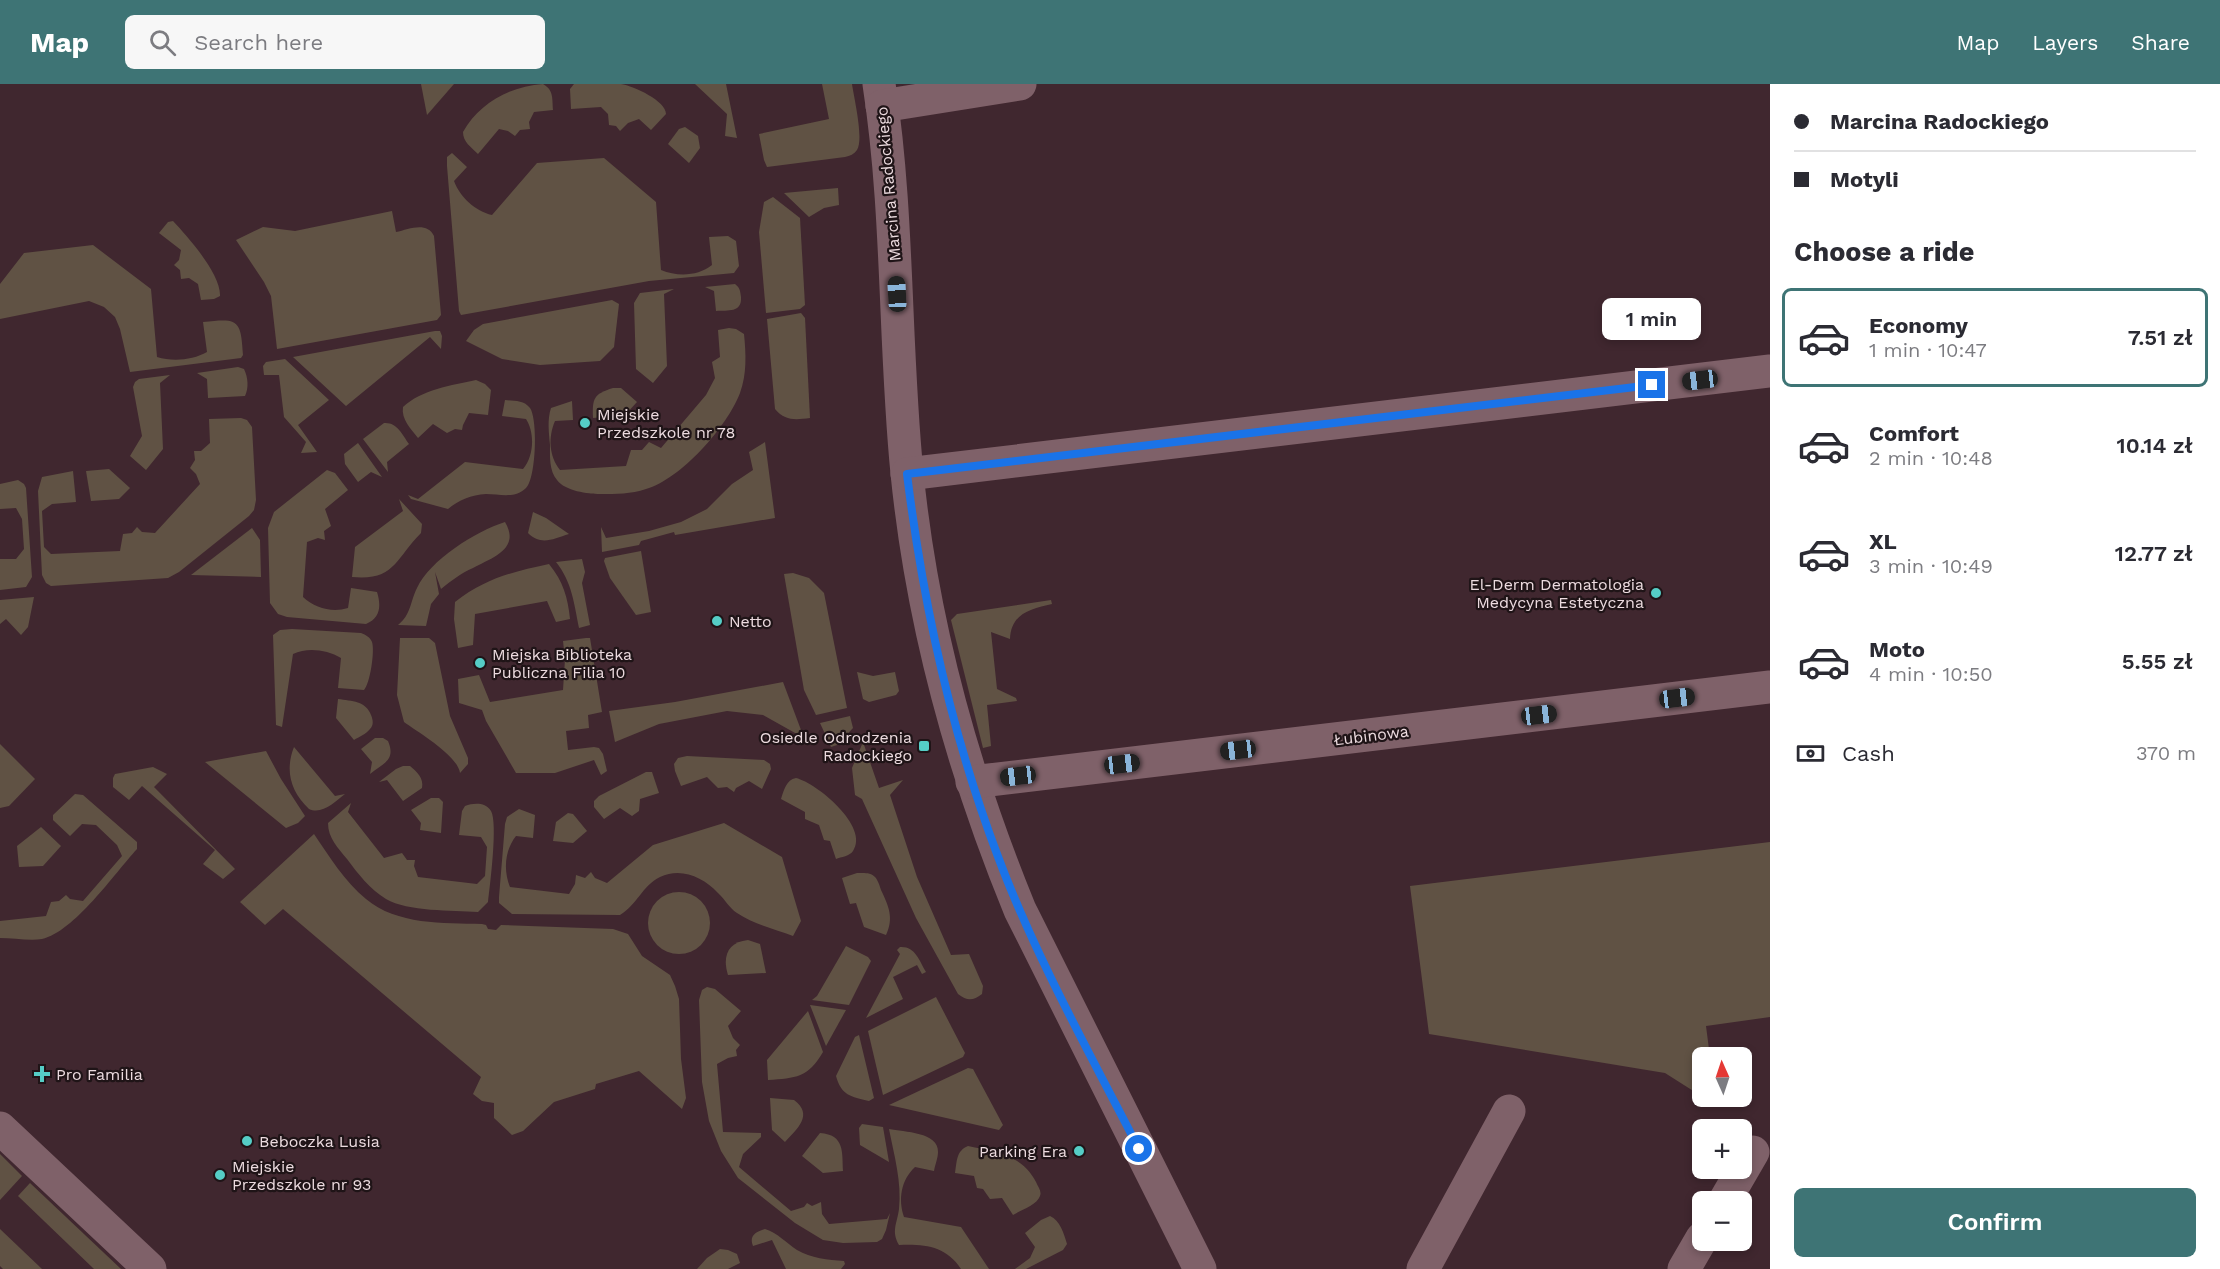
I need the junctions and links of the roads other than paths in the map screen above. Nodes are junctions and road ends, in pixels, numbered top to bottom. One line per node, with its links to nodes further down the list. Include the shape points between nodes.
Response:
1 (1020, 84): 2 (street)
2 (881, 95): 4 (street, Marcina Radockiego, via 891,175)
3 (1770, 371): 4 (street)
4 (907, 474): 6 (street, Marcina Radockiego, via 931,622)
5 (1770, 687): 6 (street, Łubinowa)
6 (972, 782): 13 (street, Marcina Radockiego, via 1020,910)
7 (1509, 1111): 14 (street)
8 (0, 1128): 12 (street)
9 (1753, 1152): 10 (street)
10 (1730, 1191)
11 (1694, 1251): 15 (street)
12 (150, 1269)
13 (1200, 1269)
14 (1423, 1269)
15 (1684, 1269)

